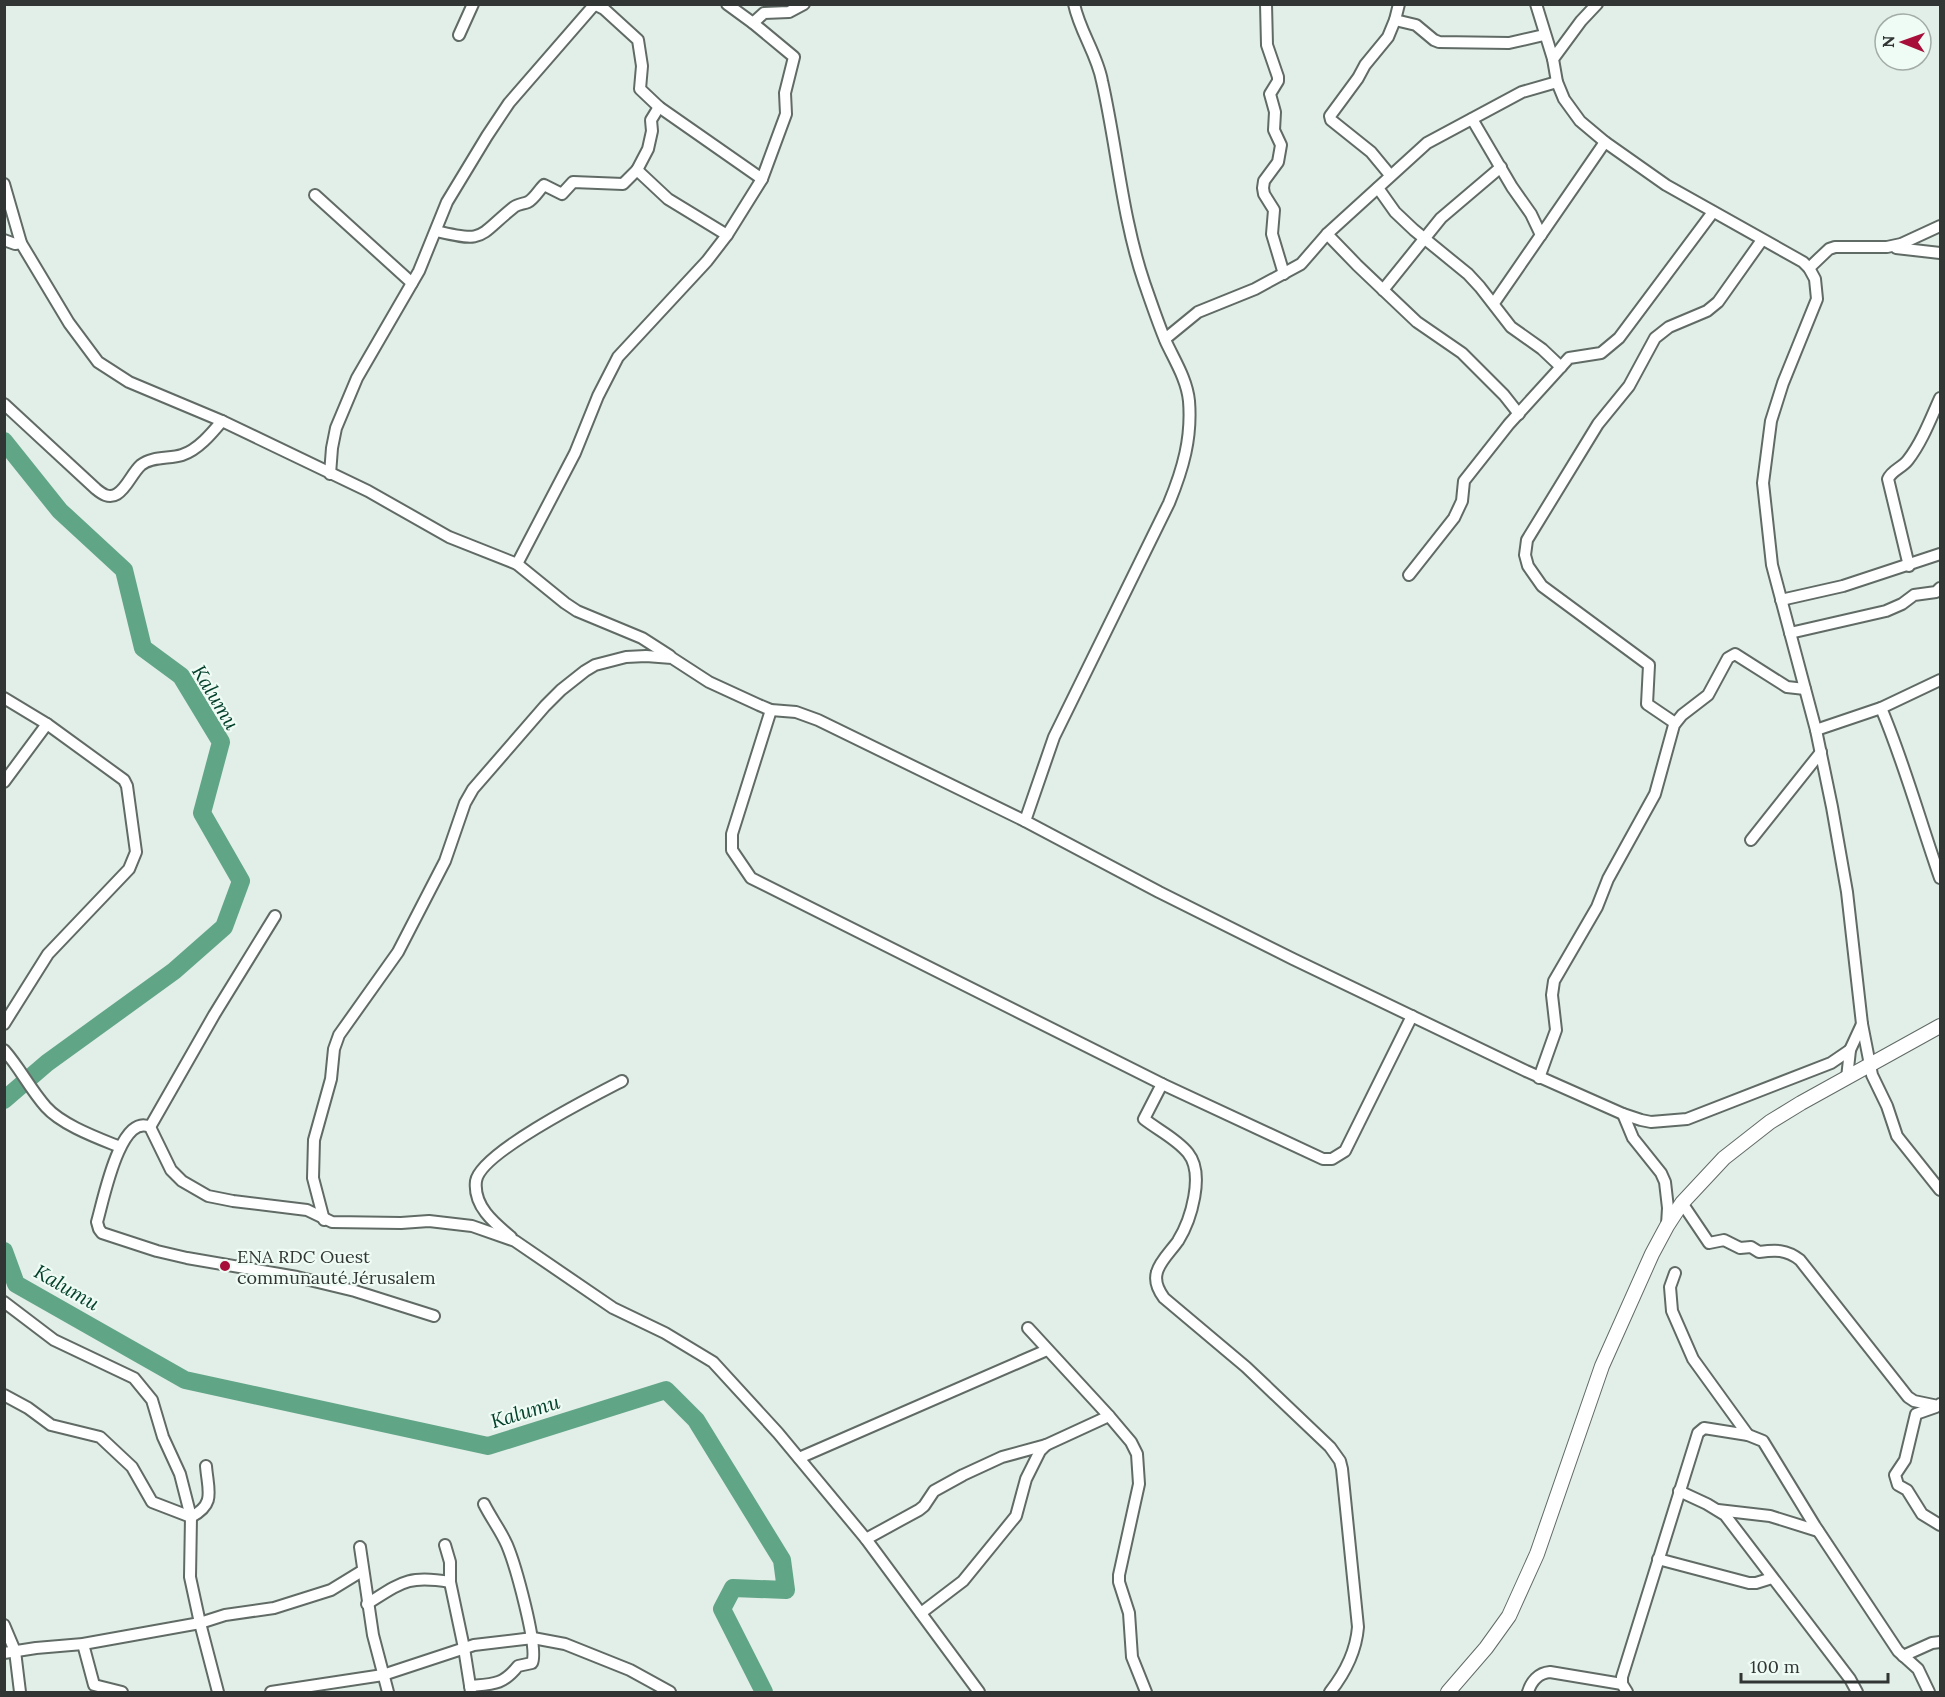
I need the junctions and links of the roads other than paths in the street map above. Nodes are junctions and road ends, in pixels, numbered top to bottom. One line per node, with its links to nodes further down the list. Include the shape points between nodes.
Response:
1 (473, 4): 12 (street)
2 (727, 4): 11 (street)
3 (804, 4): 11 (street, via 789,12 764,13)
4 (1074, 4): 43 (street, via 1102,79 1136,254)
5 (1266, 4): 39 (street, via 1267,45 1278,77 1270,94 1274,130 1281,145 1278,162 1263,188 1274,210 1272,234)
6 (1399, 4): 10 (street)
7 (1536, 4): 13 (street)
8 (1597, 4): 14 (street)
9 (595, 5): 16 (street, via 638,40 640,89); 28 (street, via 509,103 447,202)
10 (1395, 20): 13 (street, via 1416,25 1439,42 1509,43); 21 (street, via 1385,42 1330,116 1371,152)
11 (753, 23): 22 (street, via 794,59 784,93 786,114)
12 (459, 35)
13 (1544, 35): 14 (street)
14 (1553, 59): 15 (street)
15 (1557, 82): 17 (street, via 1522,92); 18 (street, via 1573,113)
16 (659, 107): 20 (street, via 651,120 648,149); 22 (street)
17 (1472, 119): 19 (street); 21 (street, via 1427,143)
18 (1605, 142): 26 (street, via 1650,176); 31 (street)
19 (1501, 167): 31 (street); 33 (street, via 1441,218)
20 (637, 170): 28 (street, via 623,184 573,182 562,194 544,186 531,200 516,206 474,237); 30 (street, via 668,199)
21 (1390, 175): 24 (street)
22 (762, 179): 30 (street)
23 (4, 184): 35 (street)
24 (1378, 188): 29 (street); 33 (street, via 1395,212)
25 (315, 195): 40 (street)
26 (1713, 212): 34 (street); 44 (street, via 1619,338 1595,356 1575,356)
27 (1941, 226): 36 (street)
28 (436, 231): 40 (street)
29 (1327, 234): 39 (street, via 1301,264); 41 (street)
30 (727, 235): 51 (street, via 618,357 575,453)
31 (1541, 235): 42 (street)
32 (4, 240): 35 (street)
33 (1424, 240): 41 (street); 42 (street, via 1468,274)
34 (1762, 240): 38 (street); 63 (street, via 1718,302 1707,311 1669,327 1655,339 1629,386 1598,424 1534,526 1525,550 1528,566 1542,586 1649,665 1647,704)
35 (21, 243): 48 (street, via 69,323 98,362 129,382)
36 (1887, 247): 37 (street); 38 (street, via 1835,247)
37 (1941, 253)
38 (1809, 268): 55 (street, via 1815,279 1817,299 1770,422 1763,483 1772,565)
39 (1284, 274): 43 (street, via 1198,312)
40 (412, 283): 49 (street, via 357,378 336,428)
41 (1383, 290): 47 (street, via 1425,328 1462,353)
42 (1494, 303): 44 (street, via 1511,327)
43 (1165, 339): 68 (street, via 1186,387 1190,426 1184,462 1054,737)
44 (1561, 367): 47 (street)
45 (1941, 398): 52 (street, via 1917,448 1888,479)
46 (4, 404): 48 (street, via 96,489 110,496 119,493 142,464 183,455)
47 (1519, 414): 53 (street, via 1469,472 1460,508)
48 (222, 421): 49 (street)
49 (330, 474): 51 (street, via 386,500 448,537)
50 (1941, 555): 52 (street)
51 (517, 564): 57 (street, via 577,611 642,638)
52 (1909, 566): 55 (street)
53 (1408, 575)
54 (1941, 588): 56 (street, via 1914,595 1886,611)
55 (1781, 600): 56 (street)
56 (1790, 633): 59 (street)
57 (672, 658): 62 (street, via 709,682); 88 (street, via 626,657 585,671 545,706 473,789 445,861 398,952 336,1042 313,1149 313,1178)
58 (1941, 680): 61 (street)
59 (1805, 689): 63 (street, via 1787,687 1735,654 1728,658 1708,695); 65 (street)
60 (4, 698): 64 (street)
61 (1881, 708): 65 (street); 70 (street)
62 (771, 710): 68 (street, via 796,712 818,720); 82 (street, via 732,834 732,850 751,878)
63 (1675, 723): 79 (street, via 1655,794 1554,981 1556,1030)
64 (47, 724): 67 (street); 73 (street, via 126,783 136,852 129,869 48,954)
65 (1816, 730): 66 (street)
66 (1821, 752): 69 (street); 74 (street, via 1847,892)
67 (4, 782)
68 (1025, 821): 72 (street, via 1233,930)
69 (1751, 840)
70 (1941, 878)
71 (275, 916): 84 (street)
72 (1412, 1016): 79 (street); 82 (street, via 1345,1151 1332,1159 1323,1159)
73 (4, 1024)
74 (1862, 1024): 77 (street); 78 (street)
75 (1941, 1026): 78 (street)
76 (4, 1050): 85 (street, via 46,1107 84,1131)
77 (1851, 1050): 80 (street); 83 (street, via 1831,1063 1687,1119 1651,1122)
78 (1870, 1065): 80 (street); 86 (street, via 1897,1136)
79 (1539, 1078): 83 (street)
80 (1847, 1078): 87 (street, via 1744,1140)
81 (622, 1081): 90 (street, via 523,1137 481,1170 476,1179 478,1199 491,1221)
82 (1162, 1084): 139 (street, via 1144,1119 1189,1154 1197,1172 1184,1228 1158,1269 1157,1287 1164,1298 1246,1367 1340,1461 1358,1627 1350,1662)
83 (1623, 1114): 89 (street, via 1633,1138 1665,1182)
84 (150, 1127): 85 (street, via 136,1126); 88 (street, via 171,1170 194,1189 233,1201 307,1210)
85 (120, 1147): 93 (street, via 96,1222 102,1233 187,1258 355,1291)
86 (1941, 1190)
87 (1682, 1203): 89 (street); 97 (street, via 1709,1243 1727,1241 1759,1252 1785,1251 1800,1260)
88 (324, 1220): 90 (street, via 454,1223)
89 (1667, 1226): 140 (street, via 1602,1366 1537,1554 1509,1616)
90 (515, 1241): 103 (street, via 613,1308 713,1362)
91 (1676, 1274): 101 (street, via 1670,1287 1672,1311 1693,1359)
92 (4, 1302): 108 (street, via 54,1340 139,1383 152,1400)
93 (434, 1316)
94 (1028, 1328): 95 (street)
95 (1047, 1350): 100 (street); 103 (street)
96 (4, 1395): 108 (street, via 51,1425 100,1437 132,1467 152,1502)
97 (1914, 1401): 98 (street); 99 (street)
98 (1939, 1405): 99 (street)
99 (1916, 1414): 109 (street, via 1905,1461 1894,1475 1922,1514)
100 (1109, 1416): 102 (street); 138 (street, via 1131,1442 1138,1459 1140,1484 1119,1582 1129,1613 1132,1657)
101 (1748, 1436): 105 (street, via 1701,1430); 110 (street, via 1767,1447)
102 (1046, 1444): 111 (street, via 1002,1457 963,1475 934,1491 924,1506); 119 (street, via 1026,1479 1016,1516 963,1581)
103 (799, 1458): 111 (street)
104 (206, 1466): 108 (street, via 208,1504)
105 (1679, 1491): 107 (street); 114 (street)
106 (484, 1504): 122 (street, via 515,1566)
107 (1718, 1510): 110 (street, via 1770,1516); 116 (street)
108 (191, 1517): 120 (street, via 190,1571)
109 (1941, 1525)
110 (1818, 1531): 127 (street)
111 (866, 1539): 119 (street)
112 (445, 1545): 117 (street)
113 (360, 1546): 115 (street)
114 (1658, 1559): 116 (street, via 1749,1582); 129 (street)
115 (362, 1571): 118 (street); 120 (street, via 331,1590 274,1608 225,1614)
116 (1772, 1578): 142 (street)
117 (450, 1582): 118 (street, via 411,1580); 125 (street)
118 (367, 1604): 128 (street)
119 (921, 1613): 137 (street)
120 (200, 1623): 124 (street); 133 (street)
121 (4, 1625): 126 (street)
122 (533, 1638): 125 (street); 130 (street, via 532,1663 518,1666 500,1683); 136 (street, via 559,1641 630,1670)
123 (1941, 1642): 127 (street)
124 (83, 1644): 126 (street); 132 (street, via 93,1684)
125 (464, 1648): 128 (street); 130 (street)
126 (10, 1652): 131 (street)
127 (1903, 1656): 143 (street, via 1918,1669)
128 (383, 1675): 134 (street); 135 (street)
129 (1624, 1688): 141 (street, via 1545,1672 1532,1682)
130 (470, 1689)
131 (20, 1692)
132 (122, 1692)
133 (218, 1692)
134 (271, 1692)
135 (388, 1692)
136 (670, 1692)
137 (979, 1692)
138 (1146, 1692)
139 (1330, 1692)
140 (1448, 1692)
141 (1528, 1692)
142 (1857, 1692)
143 (1929, 1692)

